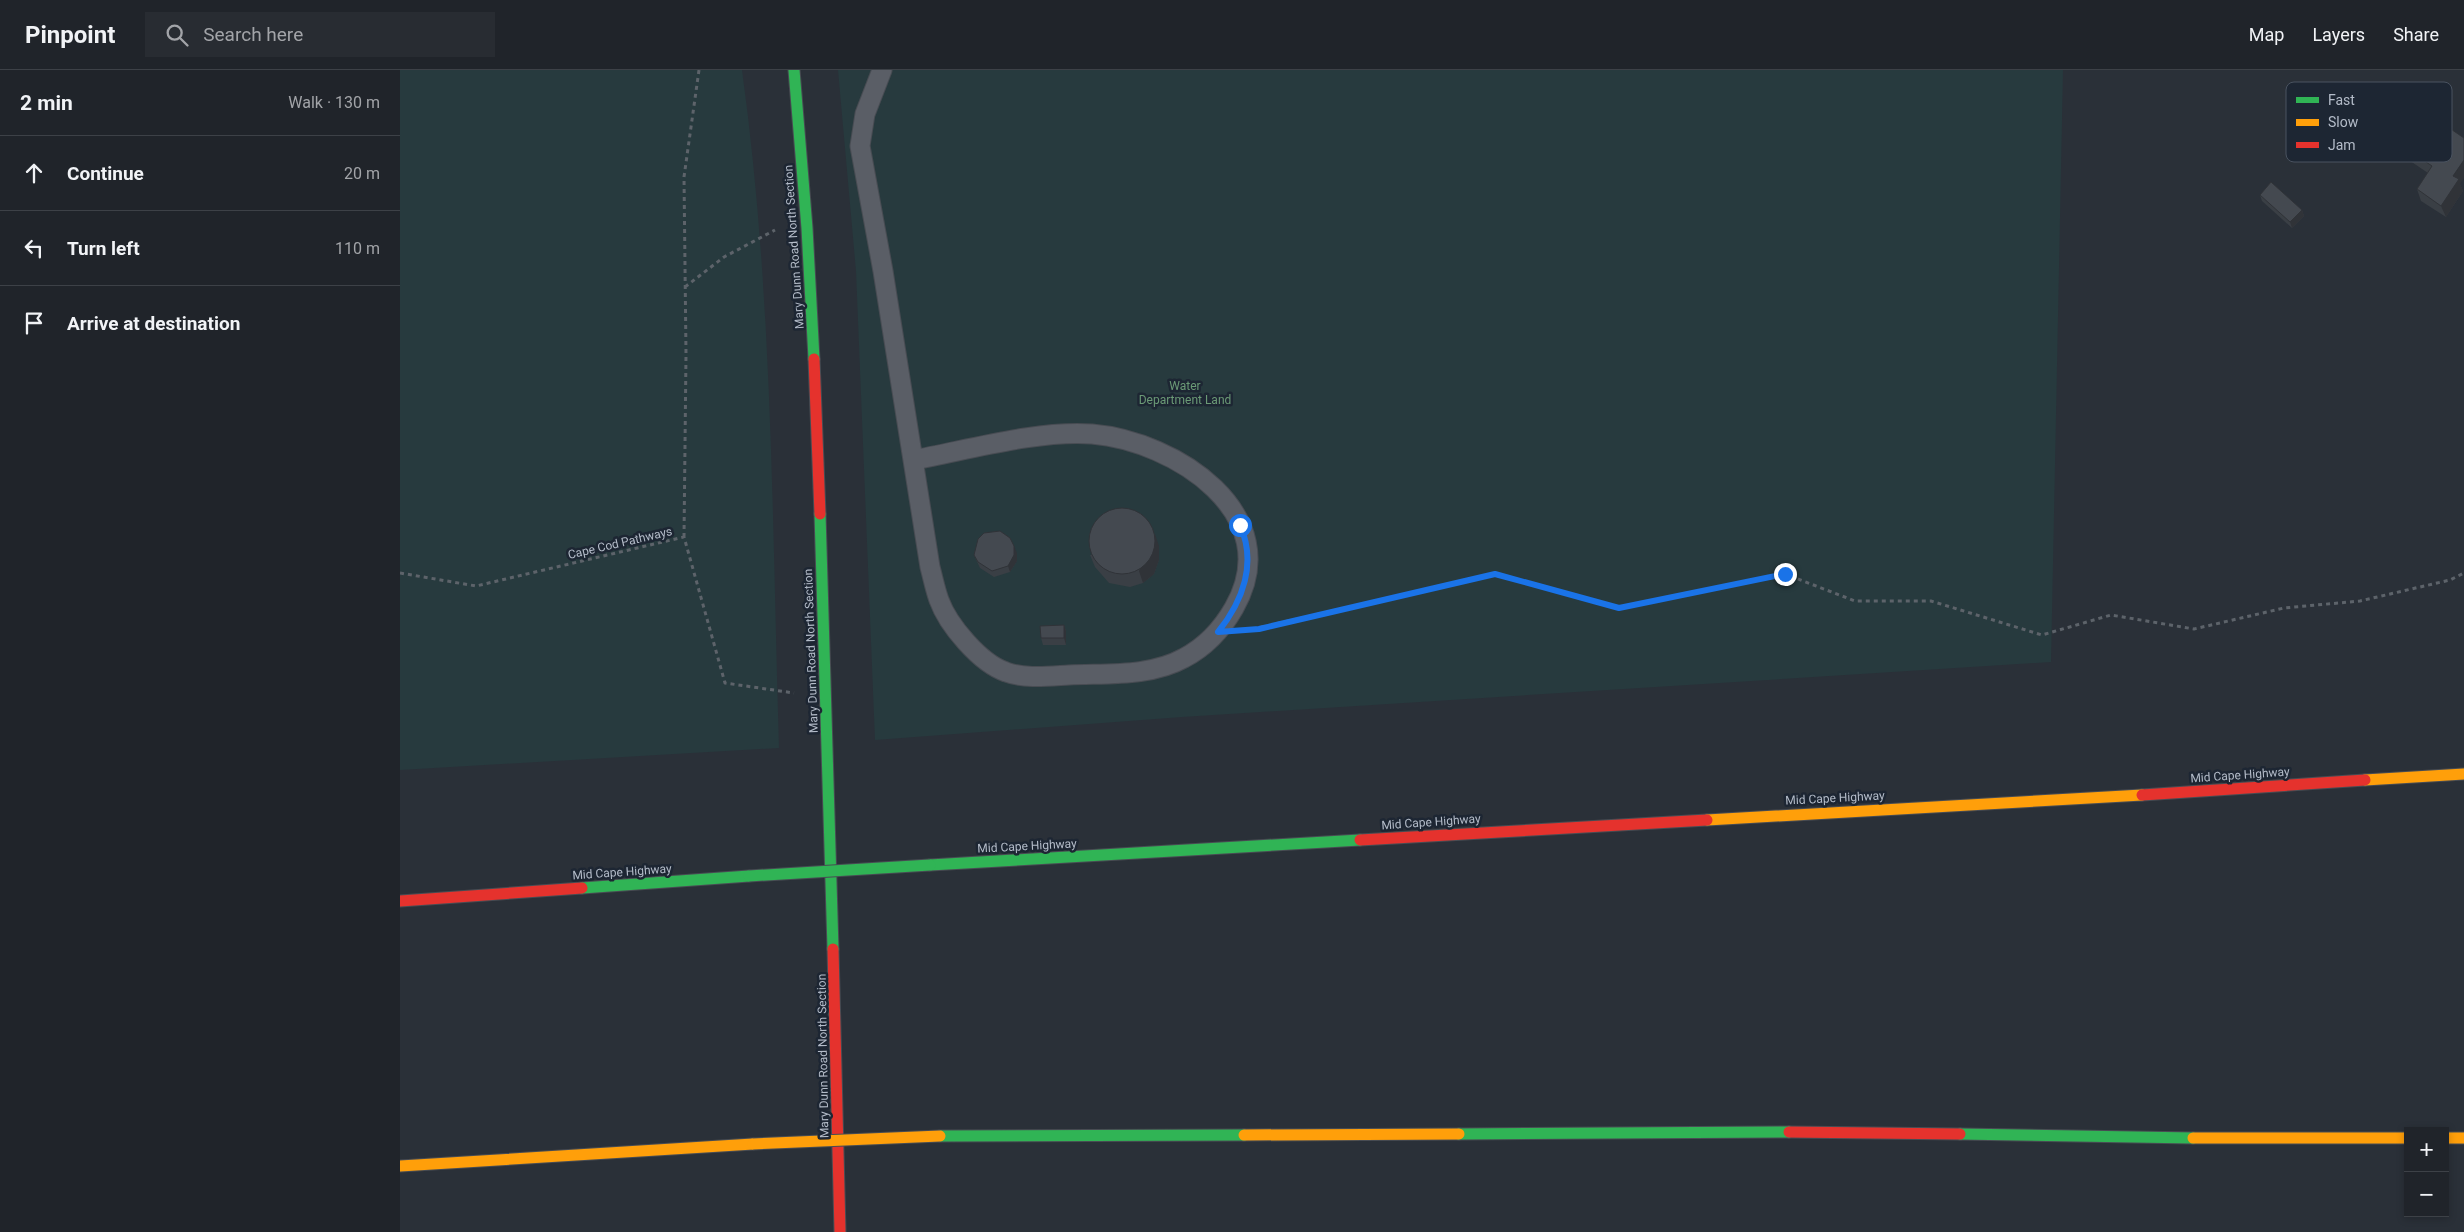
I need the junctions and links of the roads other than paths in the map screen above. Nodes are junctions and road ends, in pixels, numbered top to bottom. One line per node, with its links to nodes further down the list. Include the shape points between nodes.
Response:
1 (794, 70): 10 (main road, Mary Dunn Road North Section, via 807,208 821,504)
2 (882, 70): 3 (lane, via 865,114 860,146)
3 (914, 460): 3 (lane, via 1040,437 1076,434 1094,434 1133,442 1168,456 1220,492 1247,540 1248,571 1242,595 1218,632 1184,659 1142,671 1044,676 1008,673 988,663 954,626 939,601 930,567)
4 (2464, 774): 5 (main road, Mid Cape Highway, bridge, via 749,876)
5 (400, 902)
6 (2404, 1138): 9 (main road, bridge, via 1832,1132 940,1136)
7 (2449, 1138): 8 (main road)
8 (2464, 1138)
9 (400, 1166)
10 (840, 1232)

